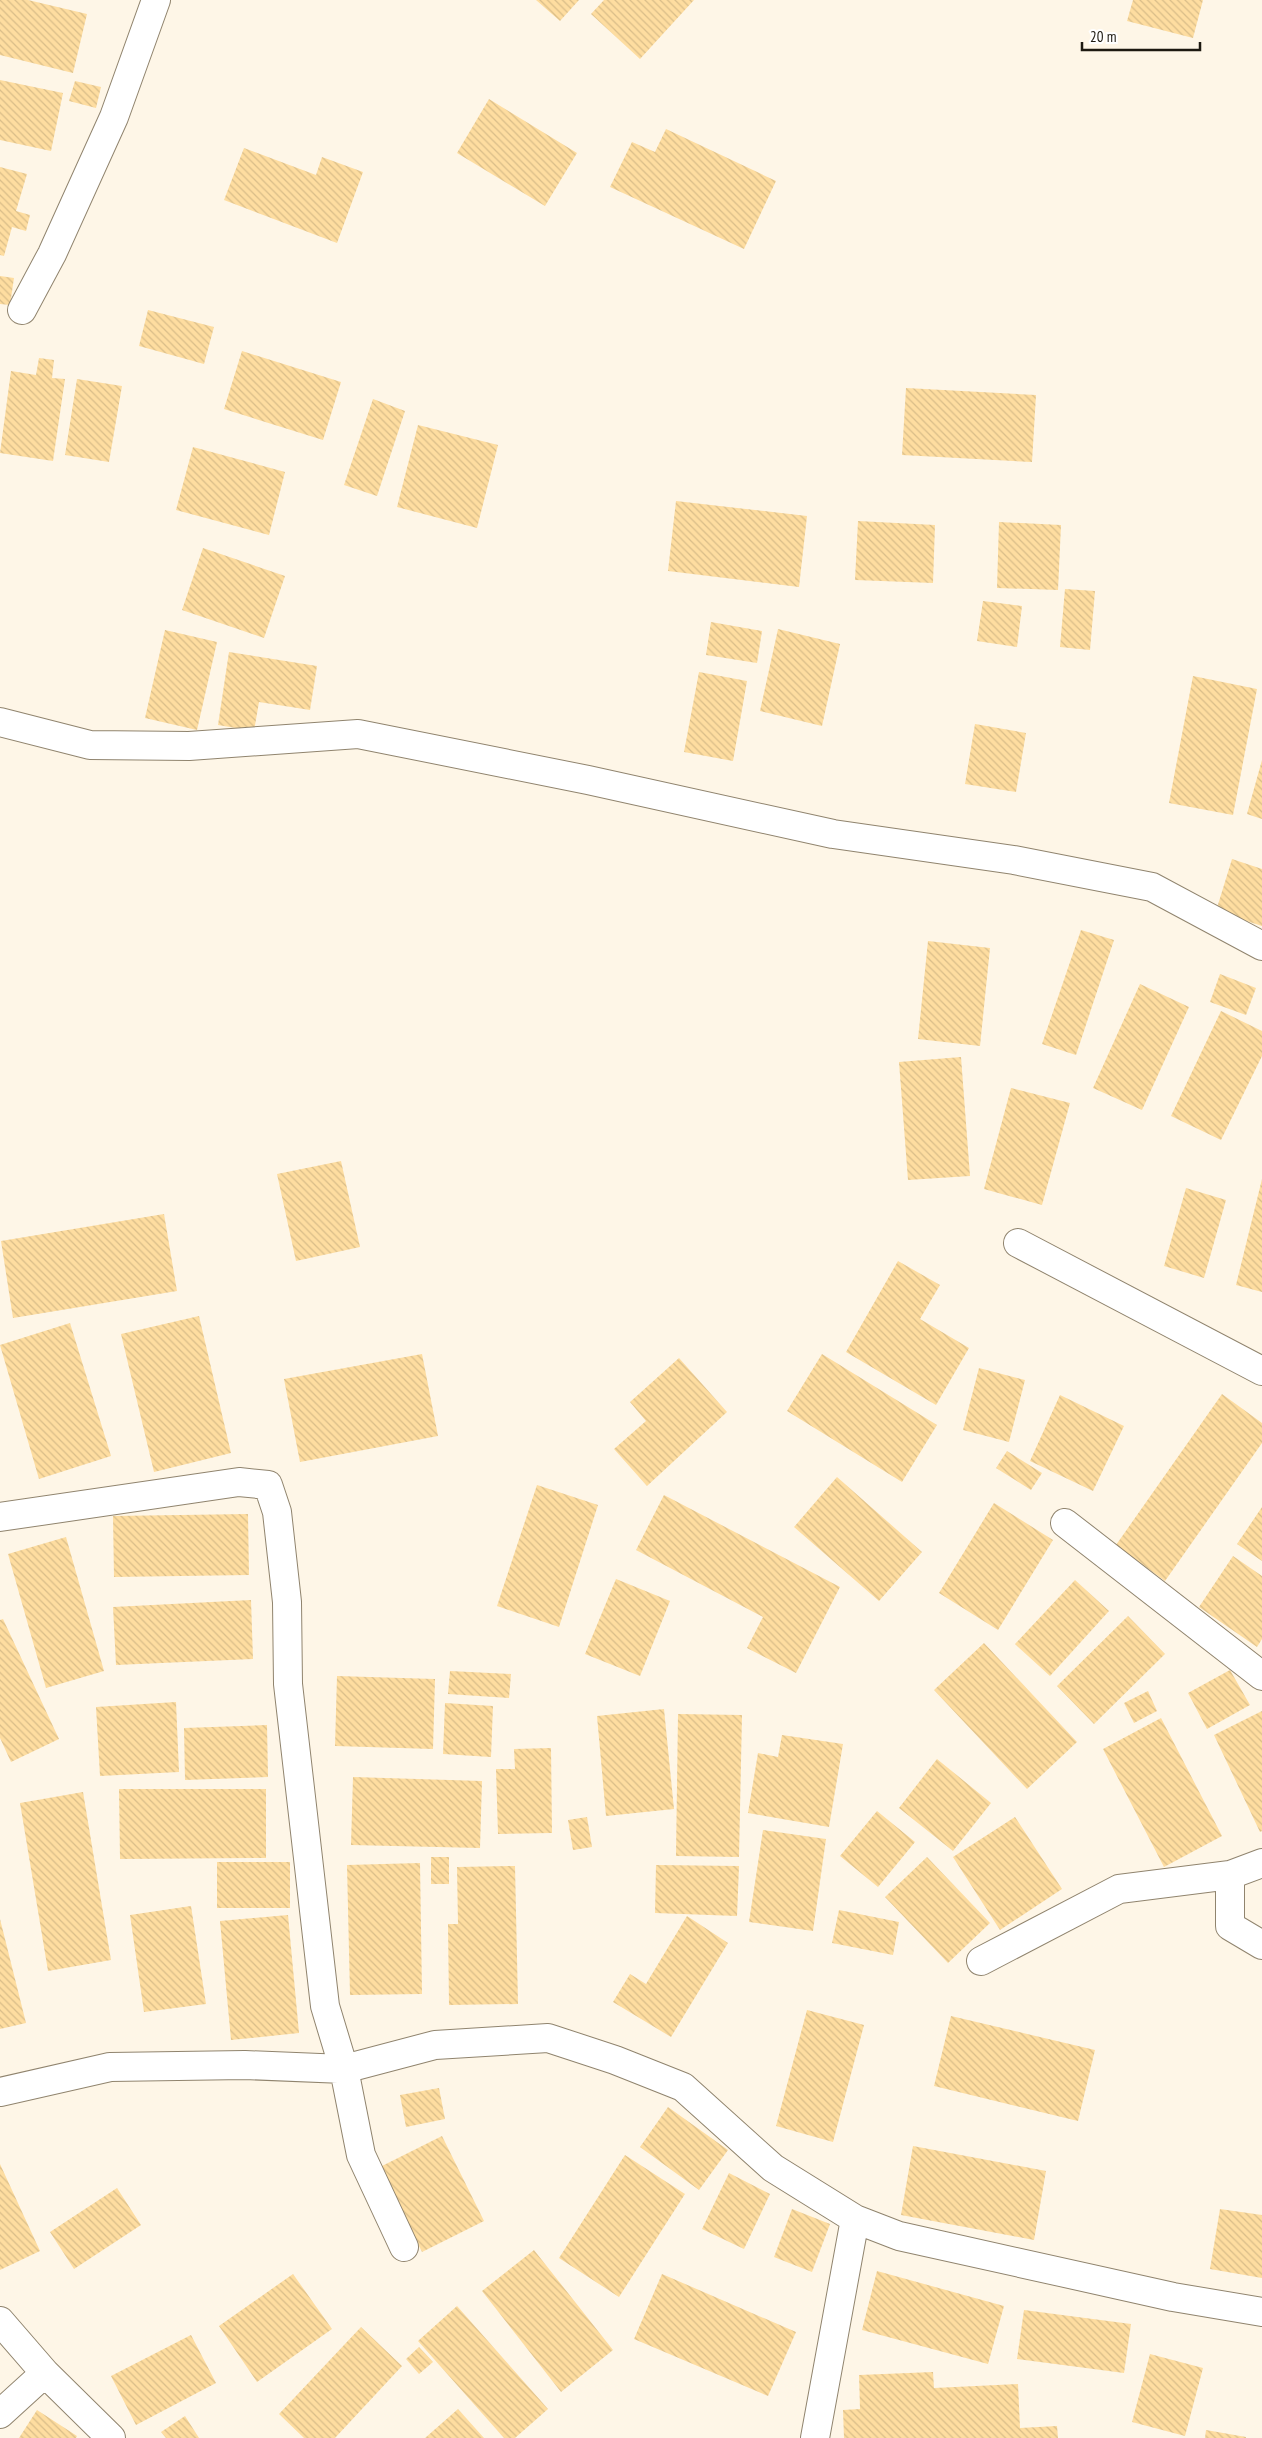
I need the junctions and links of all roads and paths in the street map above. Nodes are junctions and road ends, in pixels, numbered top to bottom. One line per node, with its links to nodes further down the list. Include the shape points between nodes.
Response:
1 (156, 0): 2 (street, via 114,117 52,254)
2 (22, 310)
3 (0, 722): 4 (street, via 90,746 189,746 358,734 833,834 1014,860 1152,887)
4 (1262, 946)
5 (1018, 1243): 6 (street)
6 (1262, 1371)
7 (0, 1517): 14 (street, via 239,1482 268,1485 277,1512 287,1602 288,1684 325,2006)
8 (1065, 1523): 9 (street)
9 (1262, 1676)
10 (1262, 1863): 11 (street)
11 (1230, 1875): 12 (street, via 1230,1926); 13 (street, via 1119,1889)
12 (1262, 1945)
13 (981, 1961)
14 (344, 2069): 15 (street, via 245,2065 110,2067); 16 (street, via 435,2045 548,2038 683,2087 773,2168); 17 (street, via 361,2154)
15 (0, 2092)
16 (855, 2219): 18 (street, via 899,2236 1173,2297); 23 (street)
17 (404, 2247)
18 (1262, 2312)
19 (0, 2321): 20 (street)
20 (45, 2373): 21 (street); 22 (street)
21 (0, 2414)
22 (111, 2438)
23 (815, 2438)

